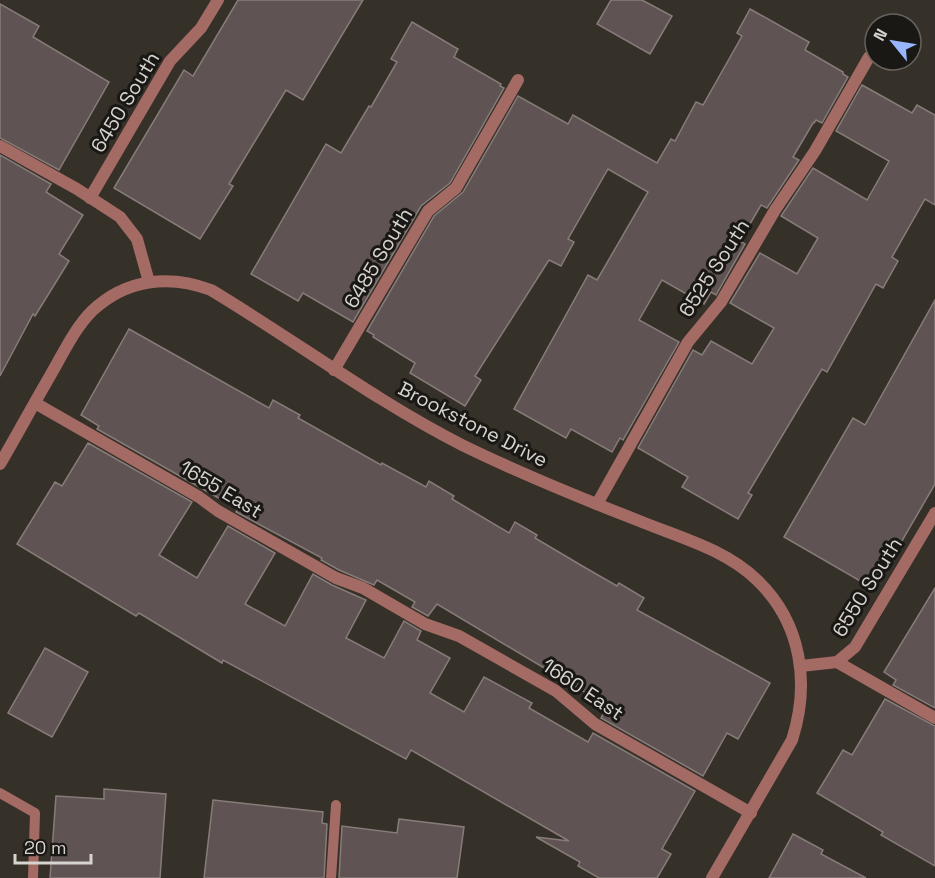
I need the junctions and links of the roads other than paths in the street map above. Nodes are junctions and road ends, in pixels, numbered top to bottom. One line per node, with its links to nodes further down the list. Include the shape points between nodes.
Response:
1 (218, 0): 5 (street, 6450 South, via 201,28 170,62)
2 (863, 67): 10 (street, 6525 South, via 721,302 688,342)
3 (518, 80): 7 (street, 6485 South, via 456,188 428,212)
4 (0, 146): 5 (street)
5 (90, 198): 6 (street, via 129,227 139,245)
6 (149, 282): 7 (street, Brookstone Drive, via 181,281 212,290); 8 (street, Brookstone Drive, via 117,293 92,311)
7 (334, 370): 10 (street, Brookstone Drive, via 464,446)
8 (35, 403): 9 (street, Brookstone Drive); 12 (street, 1655 East, via 296,556)
9 (0, 464)
10 (597, 504): 14 (street, Brookstone Drive, via 705,548 743,568 781,610)
11 (935, 513): 13 (street, 6550 South, via 863,636)
12 (390, 603): 18 (street, 1660 East, via 425,624 459,636 556,691 595,724)
13 (837, 662): 14 (street, 6550 South); 15 (street)
14 (801, 666): 18 (street, via 801,703 792,740)
15 (935, 718)
16 (0, 793): 19 (lane, via 35,813)
17 (336, 805): 20 (lane)
18 (751, 813): 21 (street)
19 (33, 878)
20 (331, 878)
21 (712, 878)

